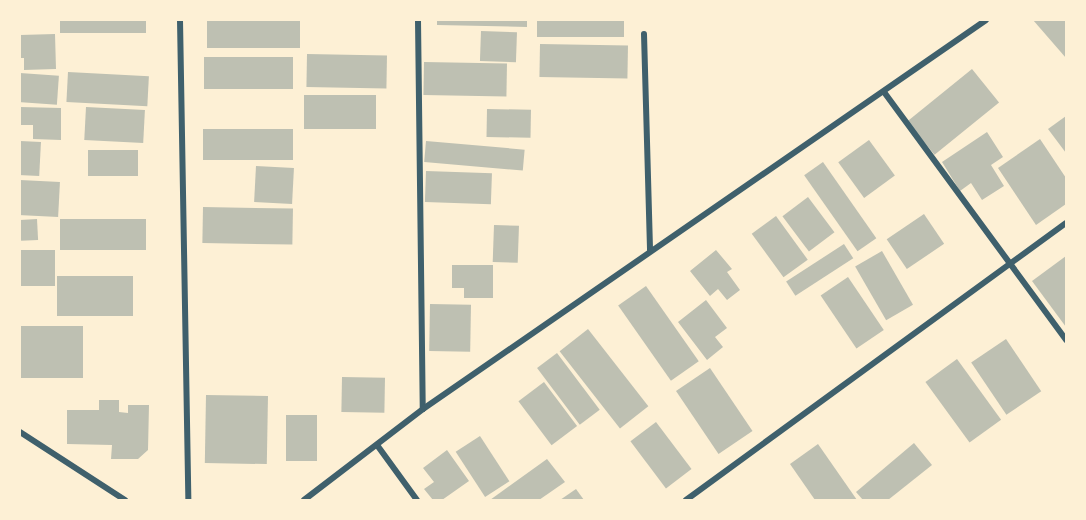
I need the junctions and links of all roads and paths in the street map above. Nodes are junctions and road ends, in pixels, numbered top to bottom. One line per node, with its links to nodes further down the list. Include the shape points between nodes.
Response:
1 (180, 20): 14 (street)
2 (418, 20): 10 (street)
3 (986, 20): 5 (street)
4 (644, 34): 7 (street)
5 (884, 92): 7 (street); 8 (street)
6 (1066, 223): 8 (street)
7 (650, 250): 10 (street)
8 (1011, 261): 9 (street); 17 (street)
9 (1066, 340)
10 (423, 409): 12 (street)
11 (20, 432): 13 (street)
12 (377, 445): 15 (street); 16 (street)
13 (125, 501)
14 (188, 501)
15 (304, 501)
16 (417, 501)
17 (686, 501)

